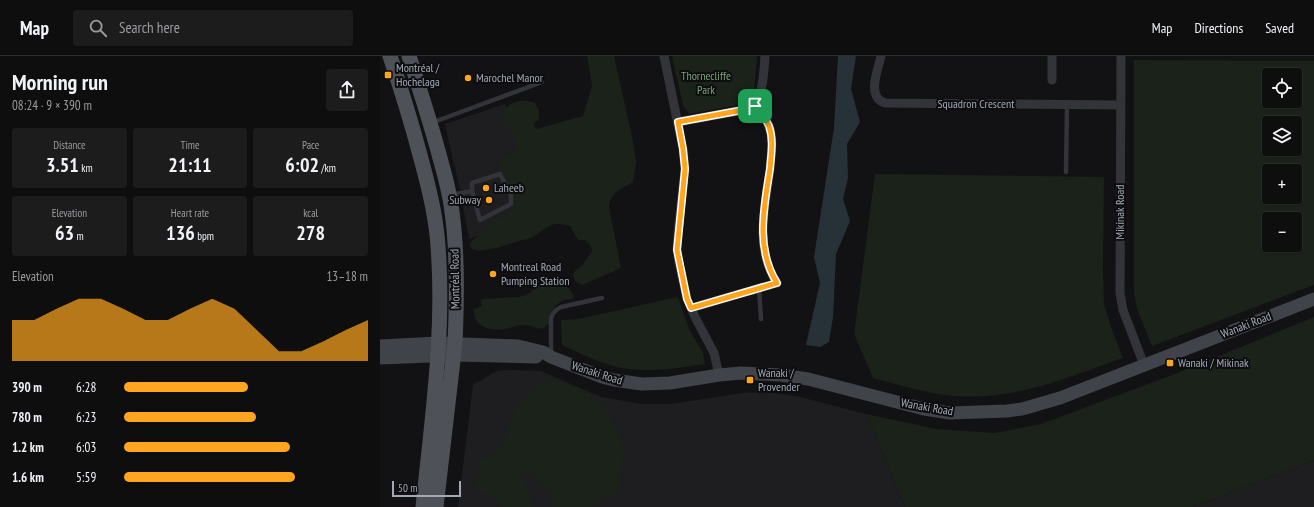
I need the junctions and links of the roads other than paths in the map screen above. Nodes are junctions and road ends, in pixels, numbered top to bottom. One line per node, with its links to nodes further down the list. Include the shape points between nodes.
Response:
1 (390, 56): 16 (main road, Montréal Road, via 407,105)
2 (409, 56): 14 (main road, Montréal Road)
3 (664, 56): 13 (street)
4 (765, 56): 12 (street, via 761,87)
5 (881, 56): 10 (street, Squadron Crescent, via 874,88 881,102)
6 (1052, 56): 8 (street)
7 (1121, 56): 11 (street, Mikinak Road)
8 (1052, 80)
9 (542, 82): 14 (lane)
10 (1067, 105): 11 (street, Squadron Crescent); 15 (lane)
11 (1120, 105): 29 (street, Mikinak Road, via 1120,294 1123,310)
12 (755, 106): 13 (street); 19 (street, via 765,119 771,134 772,151 763,233 766,259 777,283)
13 (678, 122): 22 (street, via 685,169 677,250)
14 (430, 123): 17 (main road, Montréal Road)
15 (1066, 172)
16 (430, 190): 17 (main road); 25 (main road, Montréal Road, via 438,251)
17 (448, 190): 18 (lane); 26 (main road, Montréal Road, via 456,257)
18 (472, 192): 18 (lane, via 480,220 511,204 511,195 500,174 472,183)
19 (759, 288): 22 (street); 23 (lane)
20 (602, 298): 27 (lane, via 555,310 551,319)
21 (1314, 299): 29 (street, Wanaki Road)
22 (691, 308): 30 (street, via 714,353)
23 (761, 319)
24 (380, 346): 25 (street)
25 (438, 349): 26 (street, Wanaki Road); 28 (street); 31 (main road, Montréal Road)
26 (455, 349): 27 (street, Wanaki Road); 32 (main road, Montréal Road)
27 (551, 357): 30 (street, Wanaki Road, via 602,377 628,383 670,383)
28 (380, 358)
29 (1144, 365): 30 (street, Wanaki Road, via 1036,406 972,413 924,409 808,379 760,373)
30 (719, 375)
31 (422, 507)
32 (436, 507)

